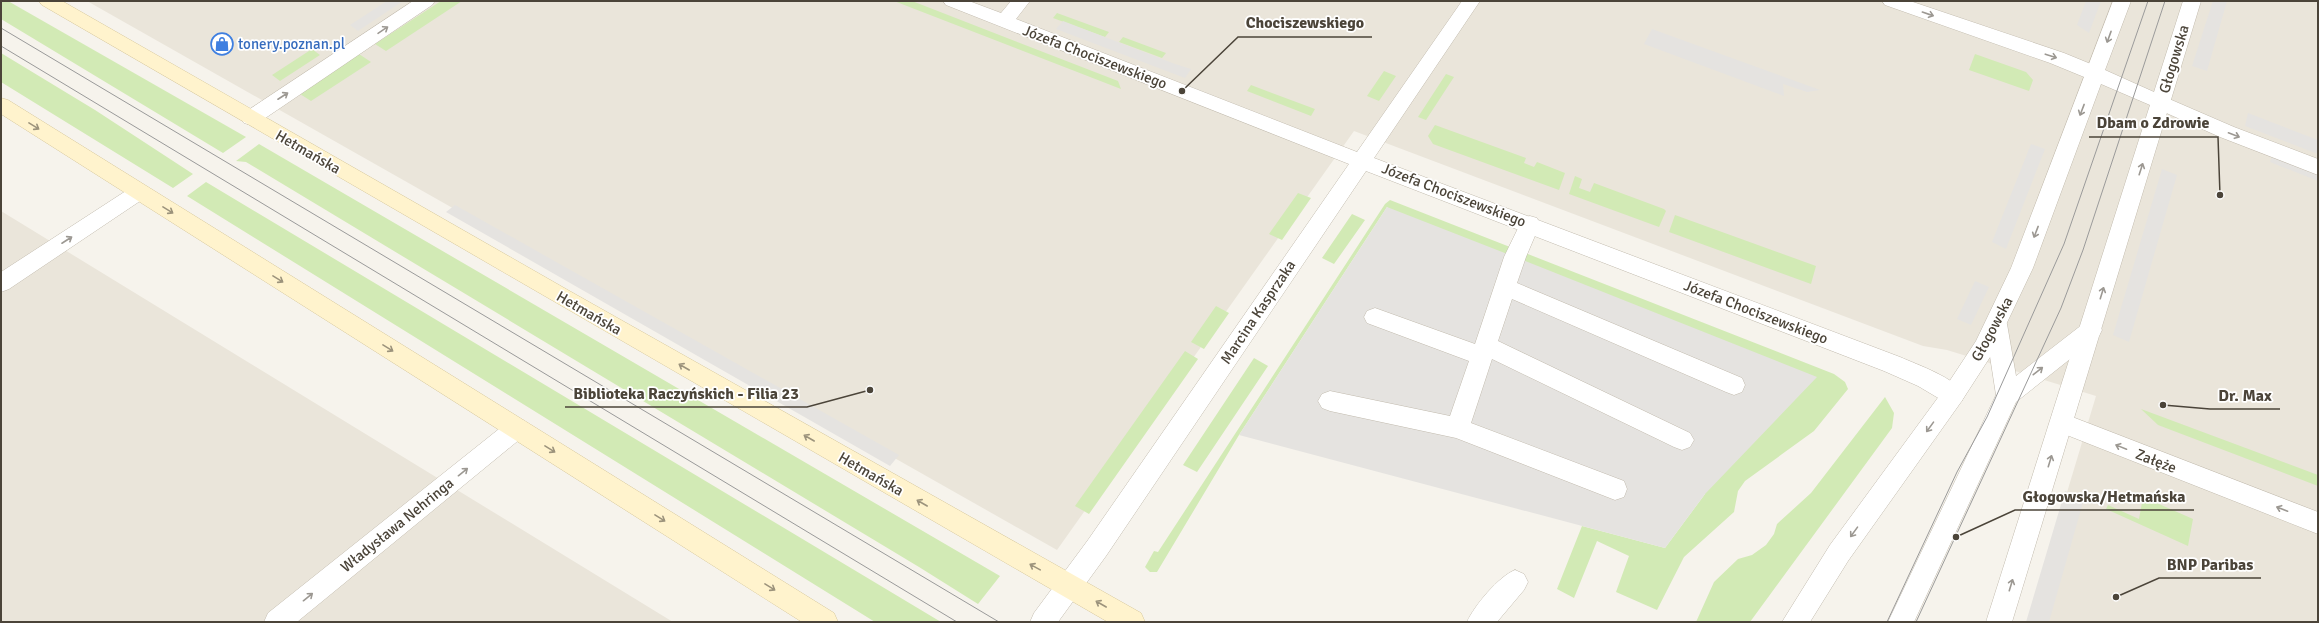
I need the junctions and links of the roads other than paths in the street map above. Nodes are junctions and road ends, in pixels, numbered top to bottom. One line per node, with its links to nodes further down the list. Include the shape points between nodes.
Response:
1 (48, 1): 13 (main road, Hetmańska)
2 (426, 1): 13 (street, one-way to 2)
3 (952, 1): 9 (street, Józefa Chociszewskiego)
4 (1021, 1): 9 (street)
5 (1471, 1): 14 (street, Marcina Kasprzaka)
6 (1891, 1): 10 (street, one-way to 10)
7 (2122, 1): 10 (street, Głogowska, one-way to 10)
8 (2192, 1): 11 (street, Głogowska)
9 (1004, 21): 14 (street, Józefa Chociszewskiego)
10 (2096, 74): 11 (street); 21 (street, Głogowska, one-way to 21, via 2022,268)
11 (2160, 102): 15 (street, one-way to 15, via 2227,132); 22 (street, Głogowska, one-way to 11)
12 (1, 105): 16 (main road, one-way to 16)
13 (250, 118): 35 (main road, Hetmańska, one-way to 13)
14 (1363, 161): 17 (street, Józefa Chociszewskiego); 35 (street, Marcina Kasprzaka)
15 (2318, 167)
16 (139, 192): 18 (street, one-way to 16); 29 (main road, one-way to 29)
17 (1530, 224): 19 (street); 25 (street, Józefa Chociszewskiego, via 1892,364 1926,379)
18 (1, 283)
19 (1505, 287): 23 (street); 24 (street)
20 (1375, 317): 23 (street)
21 (1996, 324): 25 (street, Głogowska); 26 (street)
22 (2090, 330): 26 (street, one-way to 22); 28 (street, Głogowska)
23 (1484, 351): 30 (street); 31 (street)
24 (1734, 385)
25 (1953, 395): 41 (street, Głogowska, one-way to 41, via 1839,553)
26 (2008, 395): 42 (street)
27 (1330, 401): 30 (street)
28 (2062, 423): 33 (street, Załęże, one-way to 28); 43 (street, Głogowska, one-way to 28)
29 (517, 428): 36 (street, Władysława Nehringa, one-way to 29); 37 (main road, one-way to 37)
30 (1458, 428): 32 (street)
31 (1682, 440)
32 (1615, 489)
33 (2318, 523)
34 (1515, 582): 40 (street)
35 (1069, 586): 38 (street, Marcina Kasprzaka); 39 (main road, Hetmańska, one-way to 35)
36 (277, 622)
37 (825, 622)
38 (1043, 622)
39 (1132, 622)
40 (1480, 622)
41 (1796, 622)
42 (1901, 622)
43 (1999, 622)

